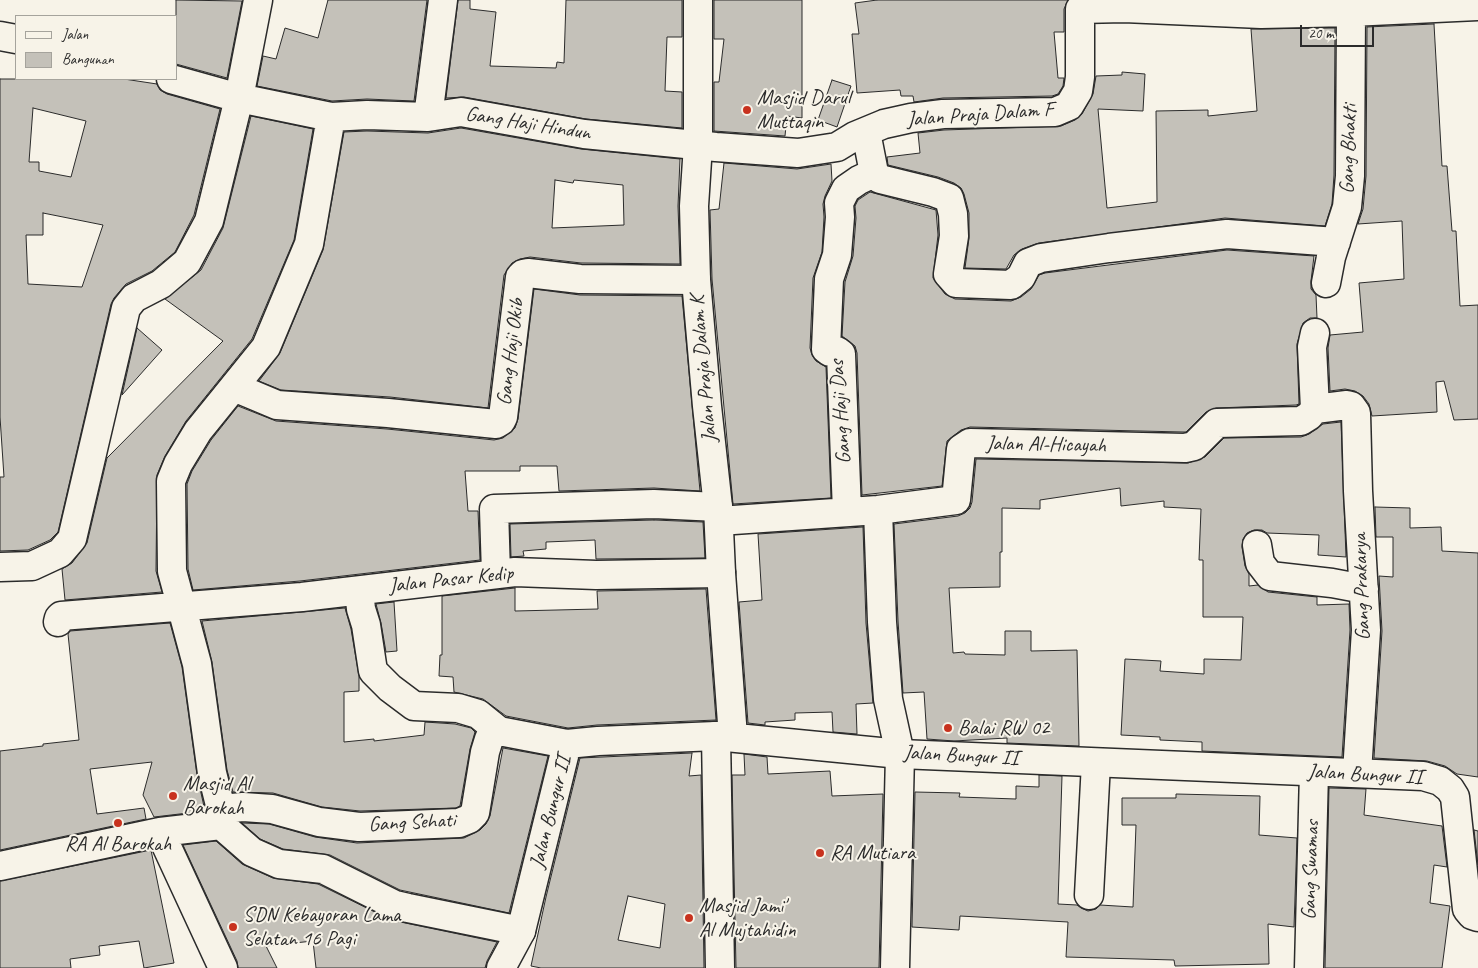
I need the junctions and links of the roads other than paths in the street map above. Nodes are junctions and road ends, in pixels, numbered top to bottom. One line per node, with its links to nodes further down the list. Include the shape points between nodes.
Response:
1 (258, 0): 11 (street)
2 (443, 0): 13 (street)
3 (698, 0): 15 (street, Jalan Praja Dalam K)
4 (1080, 5): 5 (street, Jalan Praja Dalam F, via 1261,14); 14 (street, Jalan Praja Dalam F, via 1079,84 1069,106 1055,112 943,114 911,118)
5 (1306, 6): 7 (street, Jalan Praja Dalam F)
6 (1478, 6): 7 (street, Jalan Praja Dalam F)
7 (1351, 12): 17 (street, Gang Bhakti, via 1350,176 1347,207)
8 (0, 36): 9 (street)
9 (15, 40)
10 (175, 80): 11 (street, Gang Haji Hindun)
11 (240, 98): 12 (street, Gang Haji Hindun); 28 (street, via 209,221 187,262 162,284 134,298 126,308 72,539 60,553 32,566)
12 (331, 117): 13 (street, Gang Haji Hindun); 21 (street, via 309,244 266,347)
13 (428, 117): 15 (street, Gang Haji Hindun, via 461,112 584,134)
14 (866, 132): 15 (street, Jalan Praja Dalam F, via 837,147 798,152); 16 (street)
15 (698, 145): 18 (street, Jalan Praja Dalam K, via 694,206)
16 (874, 173): 17 (street, via 880,179 949,198 954,214 954,236 948,274 956,283 1011,285 1021,277 1028,263 1041,258 1227,234); 25 (street, Gang Haji Das, via 846,188 839,202 837,256 829,279 826,349 840,354)
17 (1336, 242): 19 (street, Gang Bhakti)
18 (696, 280): 21 (street, Gang Haji Okib, via 580,279 523,274 520,277 503,417 496,424 277,405); 26 (street, Jalan Praja Dalam K)
19 (1326, 284)
20 (1316, 333): 23 (street, via 1312,347)
21 (234, 387): 33 (street, via 198,431 171,481 172,571)
22 (1347, 405): 23 (street, Jalan Al-Hicayah); 31 (street, Gang Prakarya, via 1356,413)
23 (1315, 409): 24 (street, Jalan Al-Hicayah, via 1301,421 1218,423 1194,446 1185,448 970,443 961,449 956,500)
24 (878, 510): 25 (street, Jalan Al-Hicayah); 38 (street, via 888,699)
25 (847, 512): 26 (street, Jalan Al-Hicayah)
26 (718, 514): 29 (street, Jalan Praja Dalam K); 30 (street, Jalan Al-Hicayah, via 654,504 494,509)
27 (1257, 545): 31 (street, via 1260,564 1270,576)
28 (0, 567)
29 (721, 573): 30 (street, Jalan Pasar Kedip); 36 (street, Jalan Praja Dalam K)
30 (496, 574): 32 (street, Jalan Pasar Kedip)
31 (1364, 589): 41 (street, Gang Prakarya, via 1366,630)
32 (359, 591): 33 (street, Jalan Pasar Kedip); 35 (street, via 373,671 390,688 414,706 458,708 478,714)
33 (182, 606): 34 (street, Jalan Pasar Kedip, via 62,616); 42 (street, via 197,664)
34 (58, 622)
35 (499, 731): 37 (street); 42 (street, Gang Sehati, via 488,739 475,813 459,823 359,827 243,807)
36 (725, 737): 37 (street, Jalan Bungur II); 38 (street, Jalan Bungur II); 50 (street, Jalan Praja Dalam K)
37 (567, 744): 47 (street, Jalan Bungur II)
38 (900, 754): 39 (street, Jalan Bungur II); 51 (street)
39 (1096, 763): 40 (street, Jalan Bungur II); 45 (street)
40 (1314, 772): 41 (street, Jalan Bungur II); 52 (street, Gang Swamas)
41 (1357, 773): 46 (street, Jalan Bungur II, via 1423,776 1440,781 1450,789 1455,798 1467,909 1472,916)
42 (221, 817): 43 (street, Gang Sehati); 47 (street, via 252,852 279,864 323,868 408,908)
43 (160, 832): 44 (street, Gang Sehati); 48 (street)
44 (0, 866)
45 (1089, 895)
46 (1478, 917)
47 (521, 931): 49 (street, Jalan Bungur II)
48 (222, 968)
49 (501, 968)
50 (720, 968)
51 (895, 968)
52 (1309, 968)

